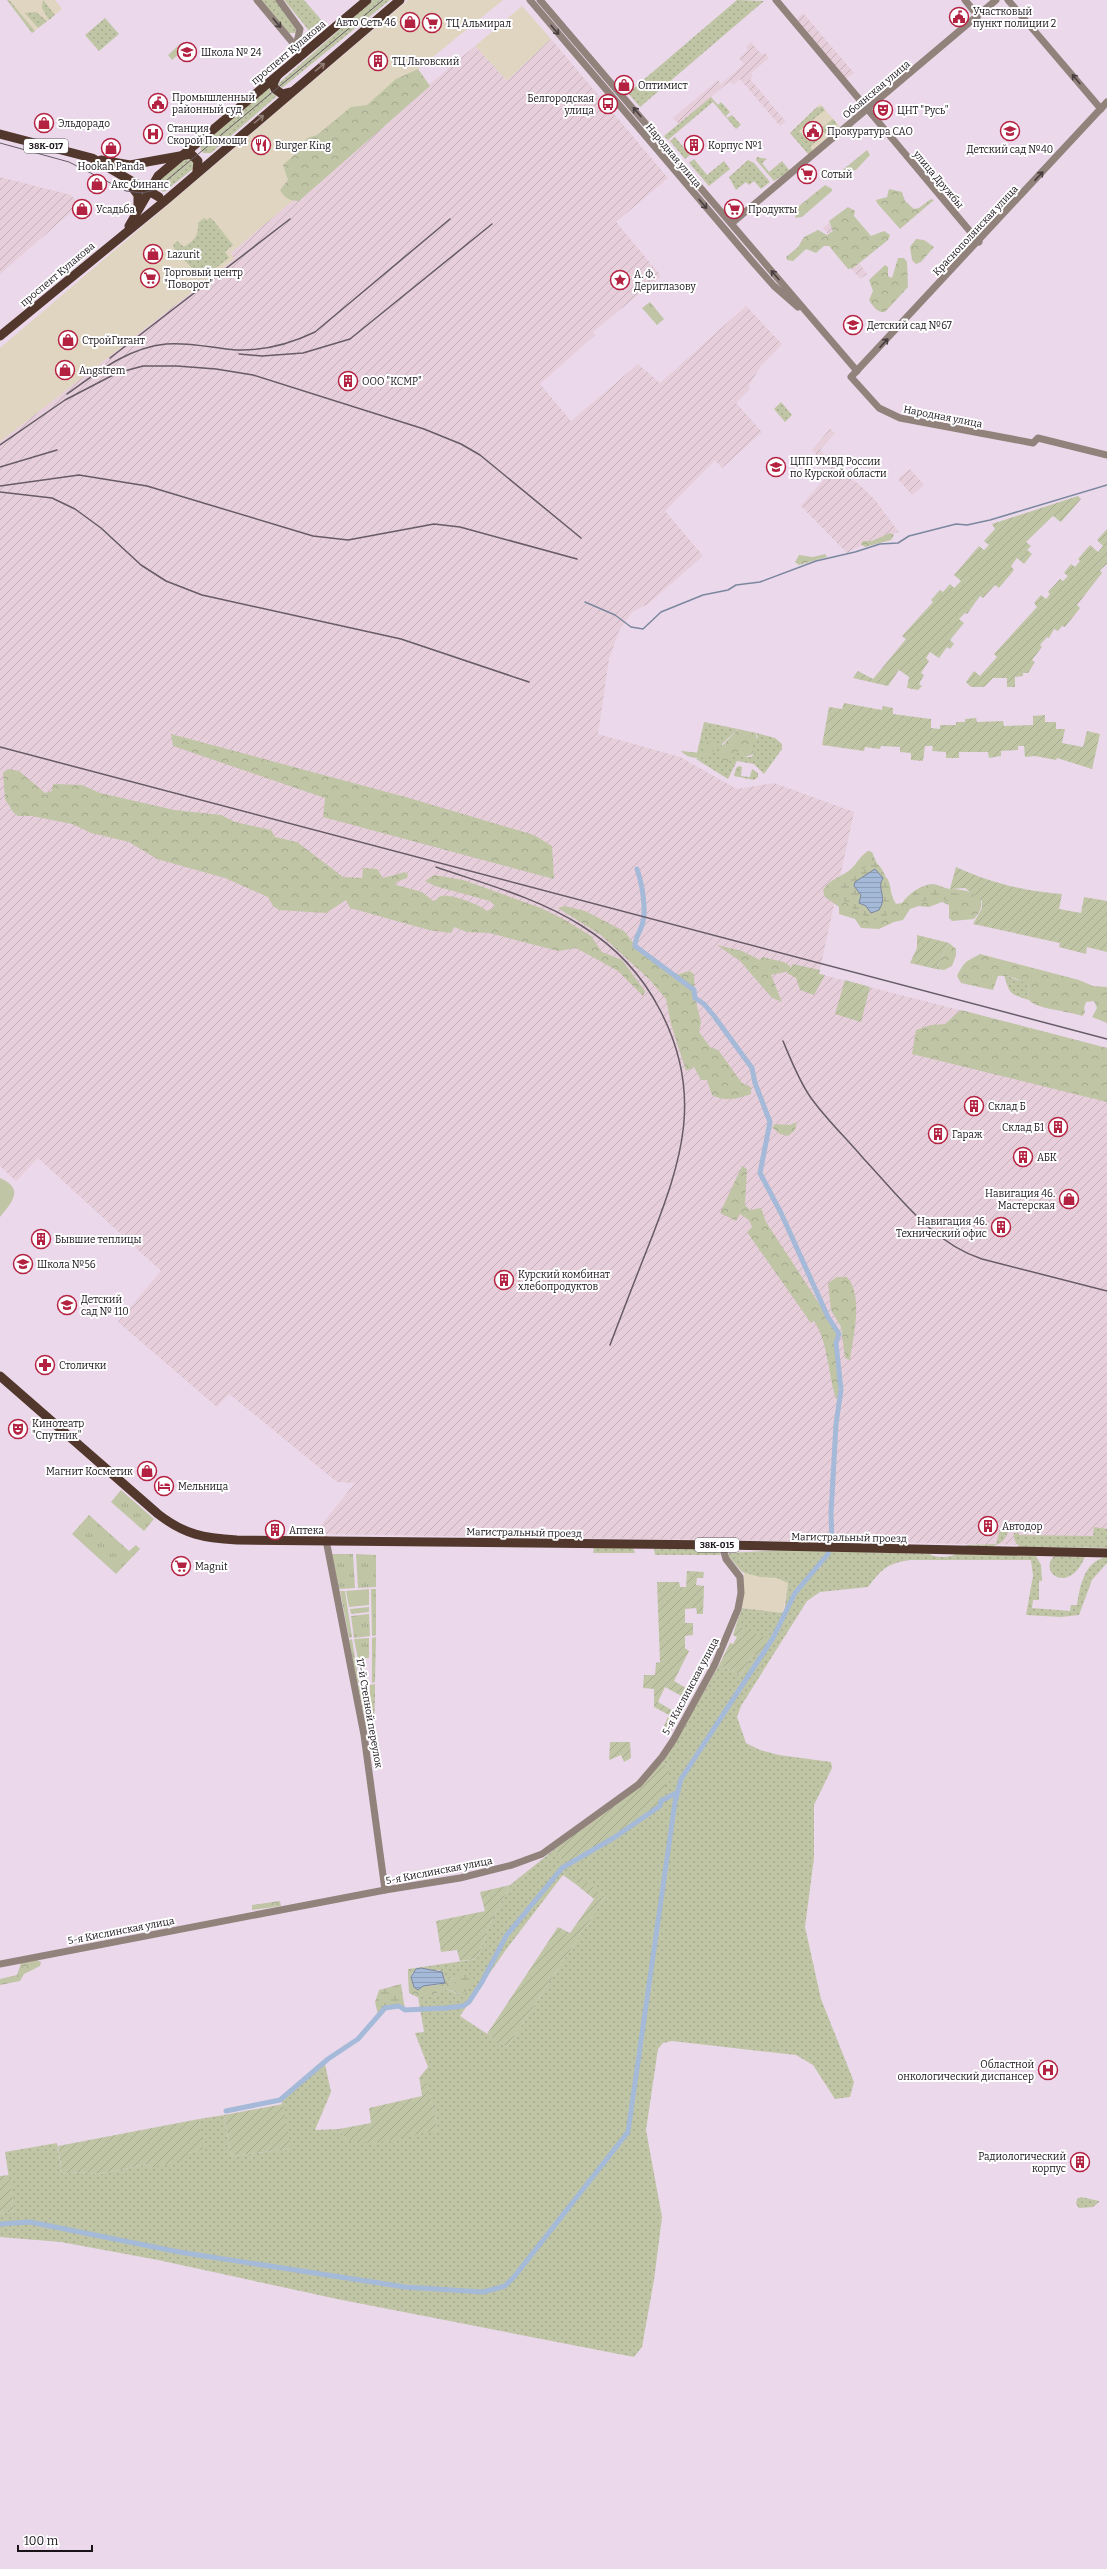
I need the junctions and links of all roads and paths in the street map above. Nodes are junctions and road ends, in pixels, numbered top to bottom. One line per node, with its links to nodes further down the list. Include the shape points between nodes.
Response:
1 (257, 0): 12 (street, one-way to 12)
2 (279, 0): 12 (street, via 300,29)
3 (367, 0): 13 (main road, проспект Кулакова)
4 (400, 0): 15 (main road, one-way to 4)
5 (530, 0): 31 (street, Народная улица, one-way to 31, via 751,260 774,286)
6 (540, 0): 28 (street, Народная улица, one-way to 6)
7 (776, 0): 17 (street, улица Дружбы)
8 (965, 0): 11 (street)
9 (996, 0): 11 (street, Обоянская улица)
10 (1008, 0): 18 (street, one-way to 10)
11 (978, 16): 17 (street, Обоянская улица)
12 (296, 46): 13 (street)
13 (303, 54): 14 (main road, проспект Кулакова)
14 (277, 76): 15 (main road, via 273,84 275,89 282,94); 20 (main road, проспект Кулакова)
15 (290, 92): 22 (main road, one-way to 15)
16 (1107, 102): 18 (street, Краснополянская улица)
17 (868, 109): 28 (street, Обоянская улица); 30 (street, улица Дружбы)
18 (1101, 109): 30 (street, Краснополянская улица, one-way to 18)
19 (0, 134): 21 (main road, 38К-017)
20 (183, 154): 21 (main road, проспект Кулакова, via 130,164); 22 (main road, via 191,154 196,158 199,164); 24 (main road)
21 (92, 158): 23 (main road)
22 (197, 171): 26 (main road, проспект Кулакова)
23 (116, 172): 25 (main road); 27 (main road, via 138,195)
24 (158, 176): 25 (main road); 26 (main road, via 153,187 154,192)
25 (148, 192): 26 (main road); 27 (main road)
26 (162, 198): 29 (main road, проспект Кулакова)
27 (137, 214): 29 (main road)
28 (732, 223): 31 (street, Народная улица, one-way to 28)
29 (122, 235): 32 (main road, проспект Кулакова)
30 (979, 242): 33 (street, Краснополянская улица, one-way to 30)
31 (809, 316): 33 (street, Народная улица)
32 (0, 336)
33 (857, 371): 34 (street, Народная улица, via 851,377 886,413 912,421 1035,440)
34 (1107, 455)
35 (0, 1376): 36 (main road, Магистральный проезд / 38К-015, via 153,1510 180,1530 198,1536 237,1540)
36 (326, 1540): 37 (main road, Магистральный проезд / 38К-015); 39 (street, 17-й Степной переулок, via 364,1735)
37 (722, 1545): 38 (main road, Магистральный проезд / 38К-015); 39 (street, 5-я Кислинская улица, via 726,1559 740,1577 742,1593 738,1609 717,1660 674,1739 639,1784 542,1854 484,1873)
38 (1107, 1553)
39 (385, 1890): 40 (street, 5-я Кислинская улица)
40 (0, 1964)

